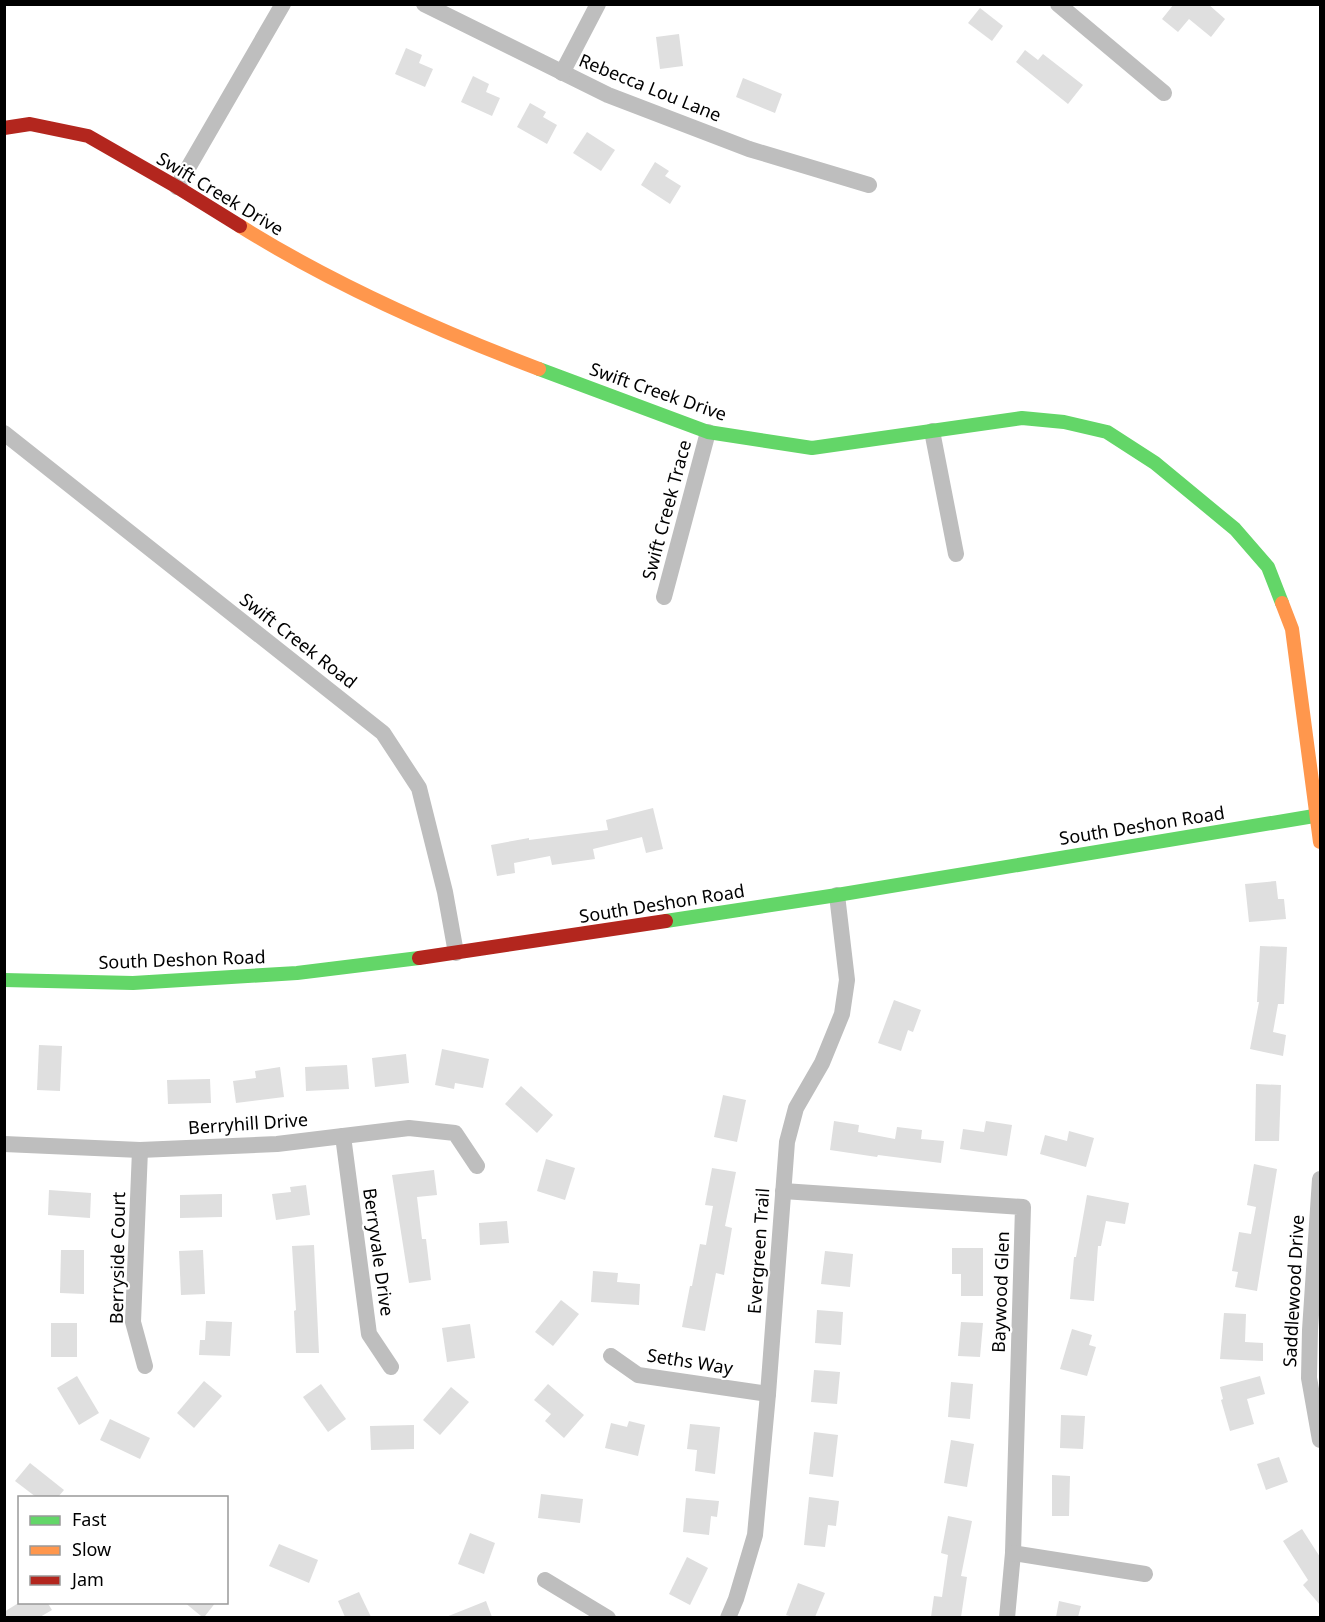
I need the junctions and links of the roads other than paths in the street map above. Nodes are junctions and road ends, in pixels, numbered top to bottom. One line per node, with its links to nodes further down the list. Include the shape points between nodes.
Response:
1 (283, 4): 9 (street)
2 (424, 4): 5 (street, Rebecca Lou Lane)
3 (598, 4): 5 (street)
4 (1058, 4): 6 (street)
5 (562, 73): 8 (street, Rebecca Lou Lane, via 608,95 749,149)
6 (1164, 93)
7 (4, 128): 9 (street, Swift Creek Drive, via 30,124 88,136)
8 (869, 185)
9 (177, 187): 11 (street, Swift Creek Drive, via 291,258 422,322)
10 (932, 431): 11 (street, Swift Creek Drive, via 812,448); 13 (street); 15 (street, Swift Creek Drive, via 1022,418 1107,432 1155,463 1234,529 1268,567 1292,629)
11 (708, 432): 14 (street, Swift Creek Trace)
12 (4, 433): 18 (street, Swift Creek Road, via 383,733 418,788)
13 (956, 554)
14 (664, 597)
15 (1318, 815): 16 (street); 17 (street, South Deshon Road)
16 (1320, 842)
17 (837, 896): 18 (street, South Deshon Road); 25 (street, Evergreen Trail, via 847,980 842,1014 822,1063 796,1108 787,1142)
18 (456, 953): 19 (street, South Deshon Road, via 297,973 157,981)
19 (4, 980)
20 (342, 1136): 22 (street, Berryhill Drive, via 277,1144); 23 (street, Berryhill Drive, via 409,1128 455,1133); 29 (street, Berryvale Drive, via 369,1334)
21 (4, 1144): 22 (street, Berryhill Drive)
22 (140, 1150): 28 (street, Berryside Court, via 133,1322)
23 (477, 1166)
24 (1320, 1179): 26 (street, Saddlewood Drive)
25 (783, 1191): 30 (street, Evergreen Trail); 32 (street, Baywood Glen, via 1023,1207)
26 (1315, 1330): 31 (street, Saddlewood Drive, via 1309,1378)
27 (611, 1356): 30 (street, Seths Way, via 638,1375)
28 (145, 1366)
29 (391, 1367)
30 (768, 1394): 36 (street, Evergreen Trail, via 755,1535)
31 (1320, 1440)
32 (1013, 1553): 33 (street); 37 (street, Baywood Glen)
33 (1145, 1574)
34 (545, 1580): 35 (street)
35 (608, 1617)
36 (728, 1617)
37 (1007, 1617)

